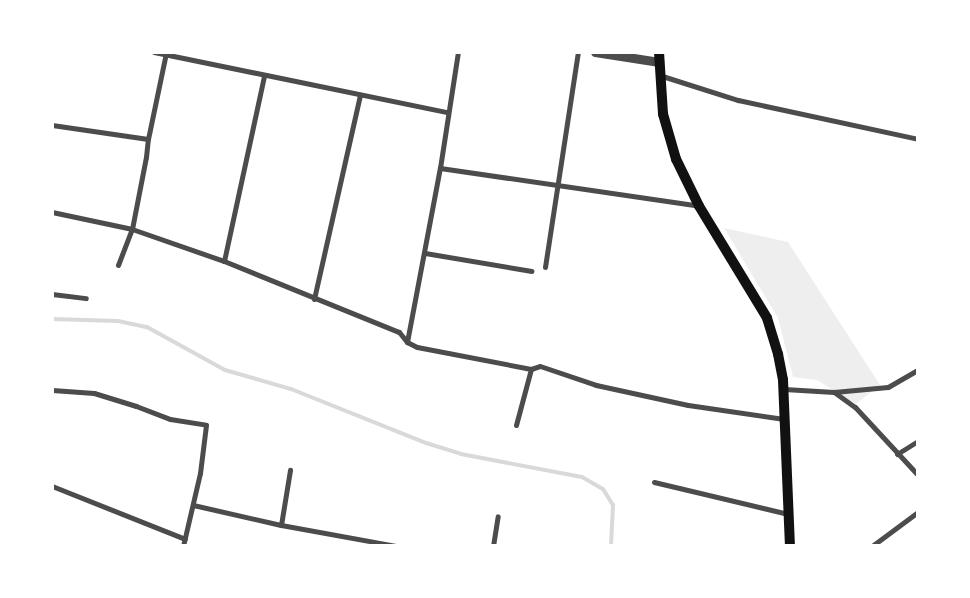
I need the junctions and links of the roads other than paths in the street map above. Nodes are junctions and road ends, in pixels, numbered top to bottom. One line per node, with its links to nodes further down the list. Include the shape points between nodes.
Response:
1 (154, 52): 5 (street)
2 (458, 52): 10 (street)
3 (578, 52): 15 (street)
4 (595, 52): 6 (street)
5 (166, 54): 8 (street); 12 (street)
6 (659, 57): 7 (main road)
7 (659, 75): 13 (street, via 738,100); 16 (main road, via 668,137)
8 (264, 76): 9 (street); 20 (street)
9 (360, 95): 10 (street); 26 (street)
10 (447, 112): 14 (street)
11 (52, 125): 12 (street)
12 (148, 139): 18 (street)
13 (918, 139)
14 (440, 168): 15 (street); 19 (street)
15 (558, 186): 16 (street); 22 (street)
16 (699, 206): 30 (main road, via 767,318 778,354)
17 (52, 212): 18 (street)
18 (132, 229): 20 (street); 21 (street)
19 (424, 253): 23 (street); 27 (street)
20 (224, 261): 26 (street)
21 (118, 265)
22 (545, 267)
23 (531, 271)
24 (52, 294): 25 (street)
25 (86, 298)
26 (314, 299): 27 (street, via 399,332)
27 (407, 342): 28 (street, via 417,347)
28 (531, 369): 33 (street, via 540,366 596,386 688,405); 34 (street)
29 (918, 370): 32 (street, via 888,387)
30 (783, 389): 32 (street); 33 (main road)
31 (52, 390): 41 (street, via 94,394 170,419 206,425)
32 (834, 392): 36 (street, via 856,407)
33 (784, 419): 43 (main road)
34 (516, 425)
35 (918, 441): 36 (street)
36 (897, 454): 38 (street)
37 (290, 470): 45 (street)
38 (918, 475)
39 (654, 482): 43 (street)
40 (52, 486): 46 (street)
41 (194, 505): 45 (street); 46 (street)
42 (918, 512): 51 (street)
43 (788, 514): 50 (main road)
44 (498, 516): 49 (street)
45 (281, 525): 48 (street)
46 (185, 539): 47 (street)
47 (183, 546)
48 (397, 546)
49 (492, 546)
50 (790, 546)
51 (872, 546)

